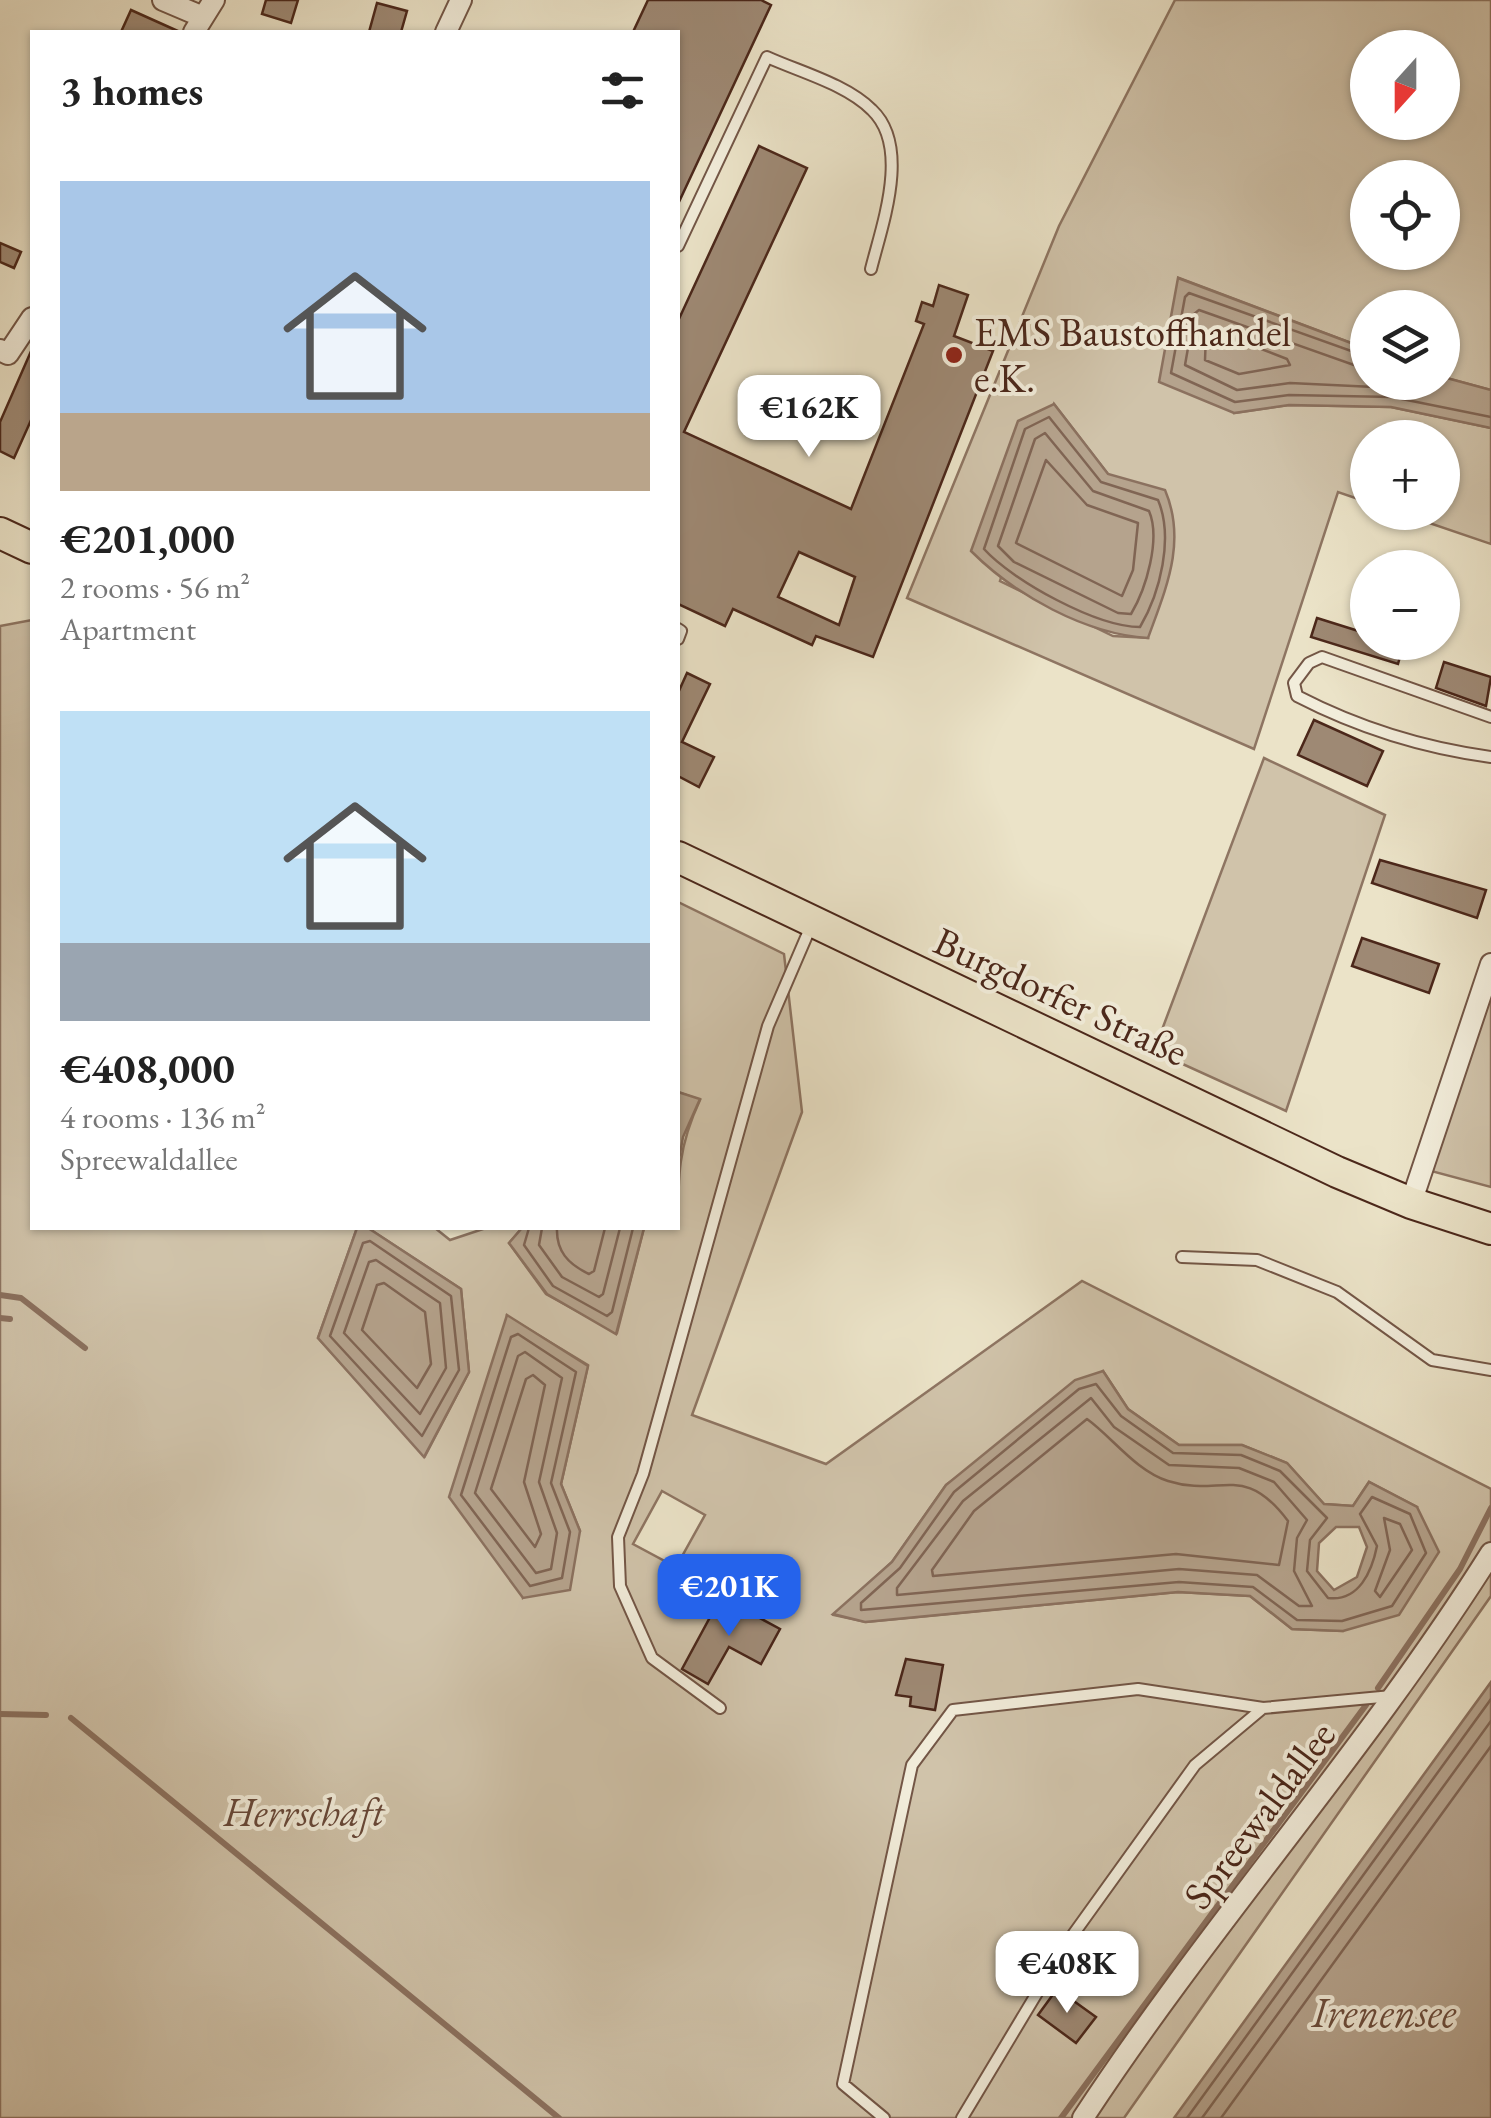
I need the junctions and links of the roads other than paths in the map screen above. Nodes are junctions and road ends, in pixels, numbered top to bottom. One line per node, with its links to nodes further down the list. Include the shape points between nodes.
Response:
1 (164, 0): 3 (street)
2 (461, 0): 4 (street)
3 (203, 16)
4 (447, 30)
5 (680, 242): 6 (lane, via 767,56 846,93 882,124 891,175)
6 (872, 269)
7 (30, 321): 8 (street, via 8,354)
8 (0, 350)
9 (0, 532): 10 (main road)
10 (30, 547)
11 (1491, 717): 12 (lane, via 1322,656 1294,683 1296,696 1321,709 1438,750)
12 (1491, 757)
13 (680, 858): 14 (main road, Burgdorfer Straße)
14 (813, 922): 16 (main road, Burgdorfer Straße); 22 (lane, via 768,1026 643,1474 618,1537 620,1586 652,1658)
15 (1491, 964): 16 (street)
16 (1411, 1204): 17 (main road, Burgdorfer Straße)
17 (1491, 1228)
18 (1182, 1257): 19 (lane, via 1257,1260 1337,1292 1432,1360)
19 (1491, 1370)
20 (1491, 1553): 21 (street, Spreewaldallee)
21 (1393, 1696): 23 (lane); 26 (street, Spreewaldallee, via 1143,2026)
22 (720, 1708)
23 (1263, 1708): 24 (lane, via 1138,1689 953,1710 912,1765 842,2084); 25 (lane, via 1195,1766 1067,1943)
24 (884, 2118)
25 (962, 2118)
26 (1083, 2118)

